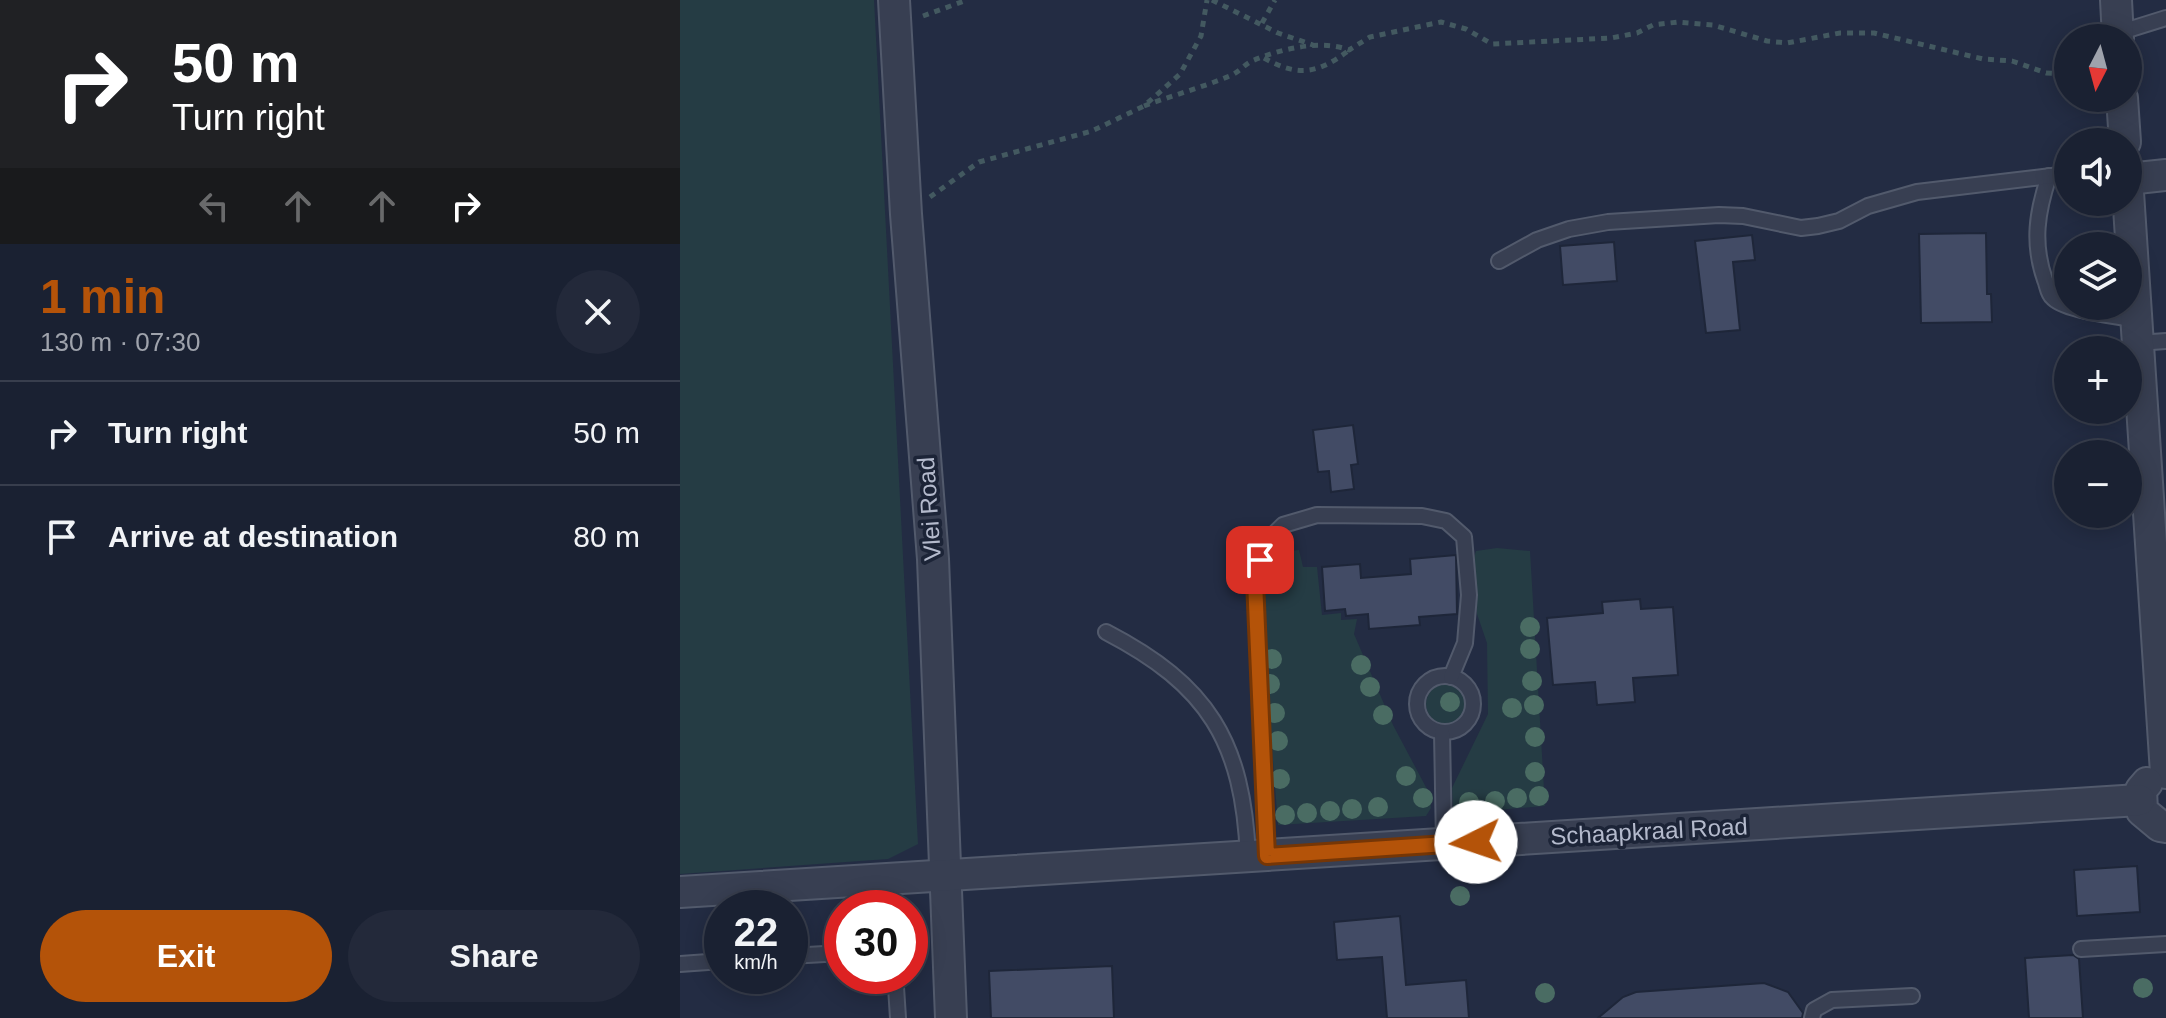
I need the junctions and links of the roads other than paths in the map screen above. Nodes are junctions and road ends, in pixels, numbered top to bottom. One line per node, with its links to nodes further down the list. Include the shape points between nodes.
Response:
1 (2116, 0): 4 (street)
2 (895, 13): 21 (street, Vlei Road, via 933,559)
3 (2166, 18): 5 (lane)
4 (2117, 24)
5 (2142, 26)
6 (2054, 175): 8 (lane)
7 (2166, 175): 9 (street)
8 (2049, 176): 11 (lane, via 1917,192 1839,221 1801,228 1719,215 1608,222 1537,240); 12 (lane, via 2036,234 2052,297)
9 (2142, 178)
10 (2131, 216): 12 (street)
11 (1499, 261)
12 (2147, 335): 16 (street)
13 (1106, 632): 20 (lane, via 1171,671 1203,702 1222,734)
14 (1451, 677): 15 (lane, via 1466,686 1472,713 1460,728); 15 (lane, via 1433,679 1417,700 1426,725); 20 (lane, via 1469,616 1465,546 1458,529 1422,516 1317,515 1283,525 1269,539 1255,581)
15 (1442, 732): 19 (lane)
16 (2166, 773): 17 (street, via 2148,782)
17 (2139, 800): 18 (street, via 2142,811); 19 (street, Schaapkraal Road)
18 (2166, 827)
19 (1444, 844): 20 (street, Schaapkraal Road)
20 (1258, 856): 21 (street, Schaapkraal Road)
21 (943, 876): 22 (street, Schaapkraal Road); 30 (street, Vlei Road)
22 (680, 892)
23 (2166, 944): 24 (lane)
24 (2081, 949)
25 (704, 962): 26 (lane)
26 (680, 964)
27 (896, 994): 29 (lane)
28 (1912, 996): 31 (lane, via 1832,1000 1814,1010)
29 (898, 1018)
30 (951, 1018)
31 (1812, 1018)

